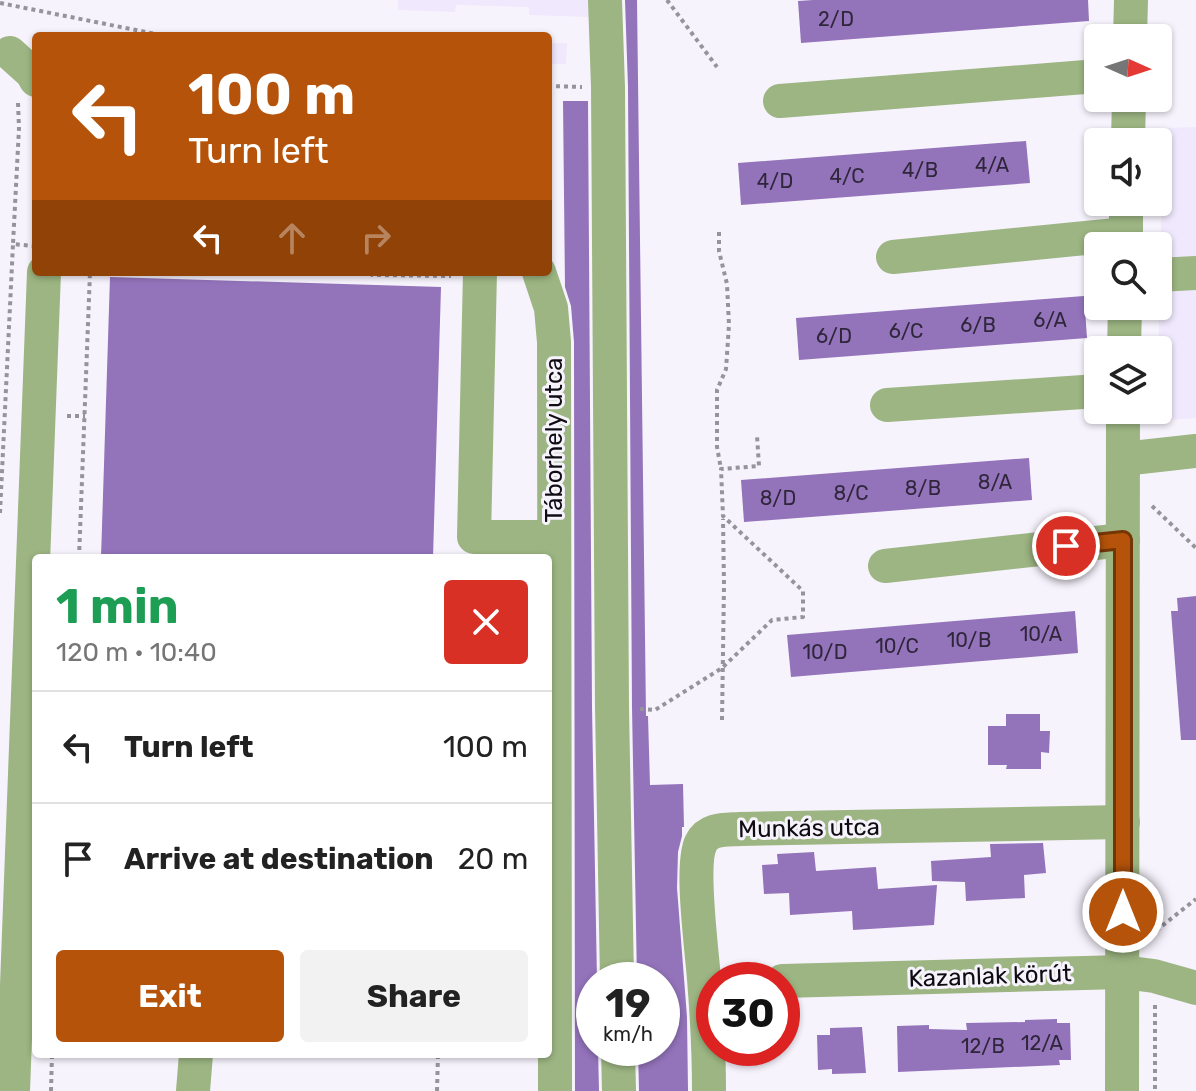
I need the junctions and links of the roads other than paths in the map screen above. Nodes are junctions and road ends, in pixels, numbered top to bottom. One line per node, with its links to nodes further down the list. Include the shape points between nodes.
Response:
1 (605, 0): 26 (street)
2 (1131, 0): 3 (street)
3 (1130, 24)
4 (15, 54): 6 (street, via 32,73)
5 (1084, 77): 7 (street)
6 (27, 86)
7 (780, 101)
8 (1126, 227): 9 (street)
9 (893, 257)
10 (1196, 273): 11 (street)
11 (1172, 274)
12 (44, 276): 22 (street)
13 (469, 276): 20 (street, via 474,537)
14 (540, 276): 20 (street, Táborhely utca, via 554,342)
15 (1084, 392): 16 (street)
16 (887, 405)
17 (1123, 424): 19 (street)
18 (1196, 451): 19 (street)
19 (1123, 459): 21 (street)
20 (554, 537): 36 (street, Táborhely utca)
21 (1123, 540): 23 (street); 25 (street)
22 (33, 554)
23 (885, 566)
24 (32, 589): 34 (street)
25 (1123, 822): 27 (street, Munkás utca, via 707,834 697,855); 28 (street)
26 (617, 962)
27 (706, 962)
28 (1123, 972): 29 (street, Kazanlak körút); 30 (street, Kazanlak körút); 39 (street)
29 (800, 981)
30 (1196, 988)
31 (196, 1058): 35 (street)
32 (618, 1066): 37 (street)
33 (709, 1066): 38 (street, Munkás utca)
34 (13, 1091)
35 (193, 1091)
36 (555, 1091)
37 (619, 1091)
38 (709, 1091)
39 (1122, 1091)

